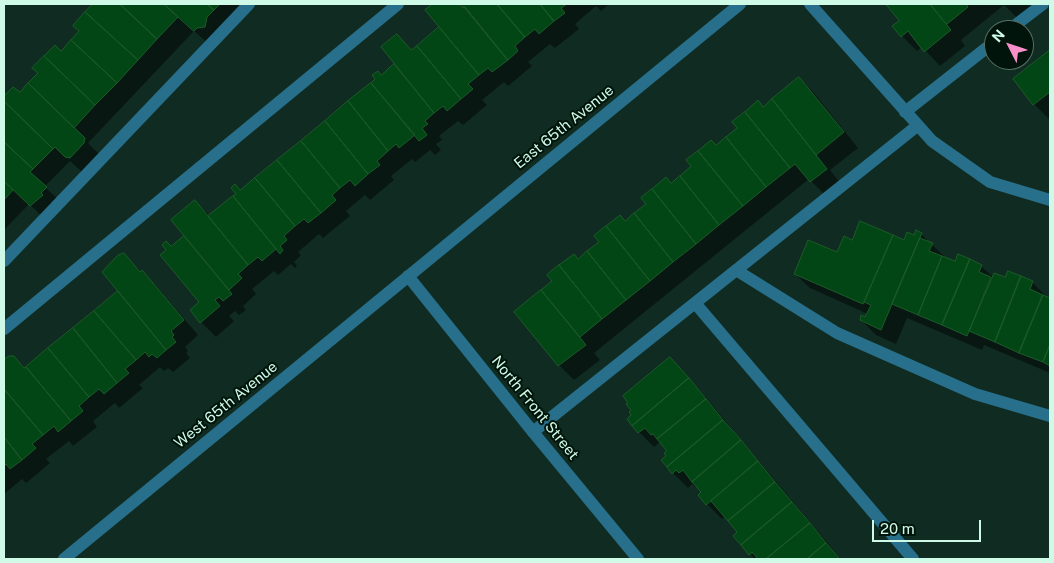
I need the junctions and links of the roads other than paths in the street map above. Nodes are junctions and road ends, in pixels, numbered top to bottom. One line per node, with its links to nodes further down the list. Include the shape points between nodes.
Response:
1 (249, 4): 11 (street)
2 (398, 4): 15 (street)
3 (740, 4): 13 (street, East 65th Avenue)
4 (810, 4): 8 (street)
5 (1043, 4): 6 (street)
6 (1022, 20)
7 (984, 50): 8 (street)
8 (906, 112): 9 (street)
9 (917, 126): 10 (street, via 932,142 990,182); 12 (street)
10 (1050, 200)
11 (4, 261)
12 (736, 270): 14 (street); 16 (street, via 837,333 975,394)
13 (408, 276): 17 (street, North Front Street); 18 (street, West 65th Avenue)
14 (694, 303): 17 (street); 20 (street)
15 (4, 330)
16 (1050, 416)
17 (533, 432): 19 (street, North Front Street)
18 (64, 559)
19 (638, 559)
20 (913, 559)

